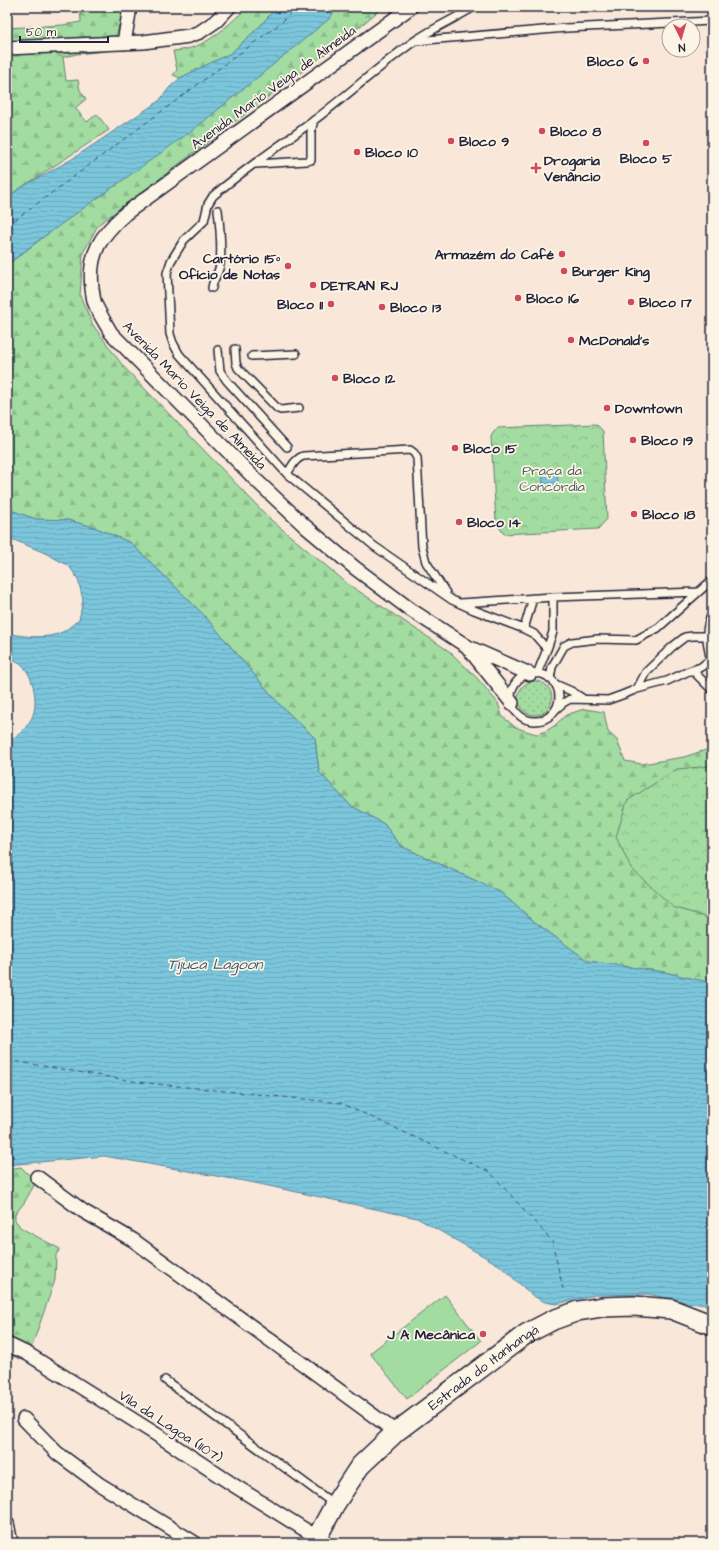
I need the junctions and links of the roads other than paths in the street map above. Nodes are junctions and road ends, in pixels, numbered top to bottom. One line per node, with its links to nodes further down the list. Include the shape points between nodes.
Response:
1 (130, 7): 7 (street)
2 (229, 7): 7 (street, via 216,21 200,32 188,36)
3 (411, 7): 29 (street, Avenida Mario Veiga de Almeida, via 126,213 102,238 93,259 91,275 95,305 111,333 258,482 355,568 411,610)
4 (474, 7): 6 (lane)
5 (712, 21): 6 (lane, via 566,28)
6 (415, 41): 9 (lane)
7 (124, 43): 8 (street)
8 (7, 48)
9 (314, 120): 10 (lane); 10 (lane, via 311,132 311,160)
10 (255, 164): 19 (lane, via 213,196 204,221 184,240 171,261 167,273 169,327 178,354)
11 (218, 210): 12 (lane, via 221,258 218,272 212,280)
12 (212, 288)
13 (235, 349): 17 (lane, via 238,368 278,409)
14 (218, 350): 18 (lane, via 220,371 227,381)
15 (296, 354): 16 (lane)
16 (252, 356)
17 (299, 408)
18 (286, 447)
19 (287, 474): 22 (lane, via 374,546); 22 (lane, via 294,462 303,456 396,450 414,452 417,458 422,547 426,562)
20 (712, 580): 21 (lane)
21 (698, 592): 23 (lane); 34 (lane, via 658,628 636,640 598,639 572,642 564,646 552,667)
22 (449, 597): 25 (lane)
23 (553, 597): 24 (lane); 30 (lane, via 553,632)
24 (533, 598): 25 (lane); 27 (lane)
25 (458, 603): 27 (lane)
26 (712, 614): 28 (lane)
27 (524, 629): 30 (lane, via 534,634)
28 (707, 636): 31 (lane); 35 (lane, via 685,637 646,672)
29 (468, 647): 33 (street, Avenida Mario Veiga de Almeida); 38 (street, Avenida Mario Veiga de Almeida)
30 (547, 649): 33 (lane)
31 (711, 662): 32 (lane)
32 (689, 671): 35 (lane, via 667,681); 36 (lane, via 692,670)
33 (533, 674): 34 (lane); 38 (lane, via 517,682 511,696)
34 (553, 681): 37 (lane); 39 (lane, via 559,696)
35 (637, 689): 37 (lane, via 608,700)
36 (712, 690)
37 (583, 698): 39 (lane, via 570,700)
38 (512, 703): 39 (lane, via 521,717 528,720 544,719)
39 (556, 709)
40 (38, 1177): 45 (street, via 83,1211 133,1240)
41 (712, 1325): 45 (main road, Estrada do Itanhangá, via 671,1309 634,1306 578,1311 526,1334)
42 (7, 1344): 48 (street, Vila da Lagoa (1107), via 28,1354 163,1438)
43 (165, 1380): 46 (lane)
44 (24, 1419): 50 (street, via 57,1453 99,1484)
45 (396, 1432): 46 (main road, Estrada do Itanhangá, via 360,1466)
46 (335, 1504): 48 (main road, Estrada do Itanhangá)
47 (7, 1523): 49 (street)
48 (316, 1539)
49 (11, 1543)
50 (195, 1543)

